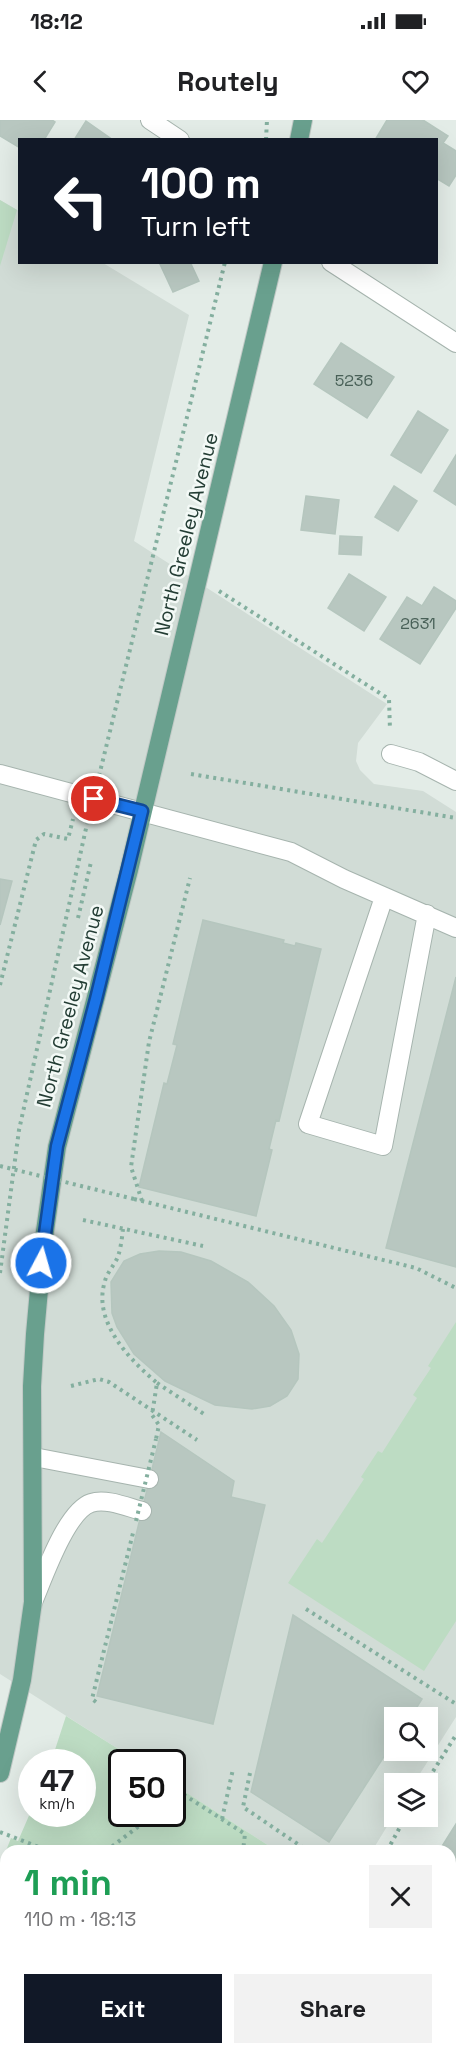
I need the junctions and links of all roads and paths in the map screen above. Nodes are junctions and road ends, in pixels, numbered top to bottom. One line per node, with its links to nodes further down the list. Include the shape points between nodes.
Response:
1 (150, 120): 4 (street)
2 (267, 120): 5 (path)
3 (303, 120): 6 (main road)
4 (177, 138)
5 (266, 138)
6 (299, 138)
7 (224, 264): 16 (path, North Greeley Avenue)
8 (273, 264): 11 (main road, North Greeley Avenue)
9 (333, 264): 10 (street)
10 (456, 343)
11 (198, 578): 12 (path, via 389,699); 17 (main road, North Greeley Avenue)
12 (391, 754): 15 (street, via 419,762)
13 (0, 774): 16 (street)
14 (191, 774): 18 (path)
15 (456, 781)
16 (86, 797): 17 (street); 25 (path, via 68,840 44,834 36,840); 31 (path, North Greeley Avenue, via 19,1130)
17 (142, 811): 21 (street, via 291,852); 38 (main road, North Greeley Avenue, via 51,1178 35,1334)
18 (456, 818)
19 (91, 862): 23 (path)
20 (190, 878): 27 (path, via 147,1053 131,1167)
21 (384, 897): 22 (street); 22 (street, via 308,1124 383,1146)
22 (427, 914): 24 (street)
23 (78, 918)
24 (456, 928)
25 (0, 986)
26 (0, 1166): 27 (path, bridge)
27 (143, 1202): 32 (path, via 416,1268)
28 (83, 1220): 29 (path)
29 (123, 1229): 30 (path); 33 (path, via 118,1256 105,1280 105,1312 122,1347)
30 (202, 1246)
31 (0, 1273)
32 (456, 1288)
33 (157, 1383): 35 (path); 36 (path)
34 (71, 1386): 35 (path, via 99,1379)
35 (153, 1410): 37 (path); 40 (path, bridge, via 159,1425)
36 (204, 1414)
37 (197, 1440)
38 (34, 1457): 39 (street); 41 (main road, North Greeley Avenue)
39 (149, 1479)
40 (139, 1516): 41 (street, via 98,1501 81,1508); 43 (path, via 92,1699)
41 (33, 1602): 47 (main road, North Greeley Avenue, via 22,1680)
42 (306, 1609): 44 (path)
43 (96, 1702)
44 (456, 1704)
45 (456, 1735): 49 (path)
46 (233, 1769): 51 (path)
47 (0, 1773)
48 (250, 1773): 58 (path, via 243,1807)
49 (432, 1773)
50 (186, 1796): 51 (path)
51 (222, 1819): 57 (path, via 245,1834)
52 (137, 1827): 56 (path)
53 (400, 1827): 59 (path)
54 (0, 1832): 55 (path)
55 (34, 1845)
56 (114, 1845)
57 (244, 1845)
58 (299, 1845)
59 (390, 1845)

